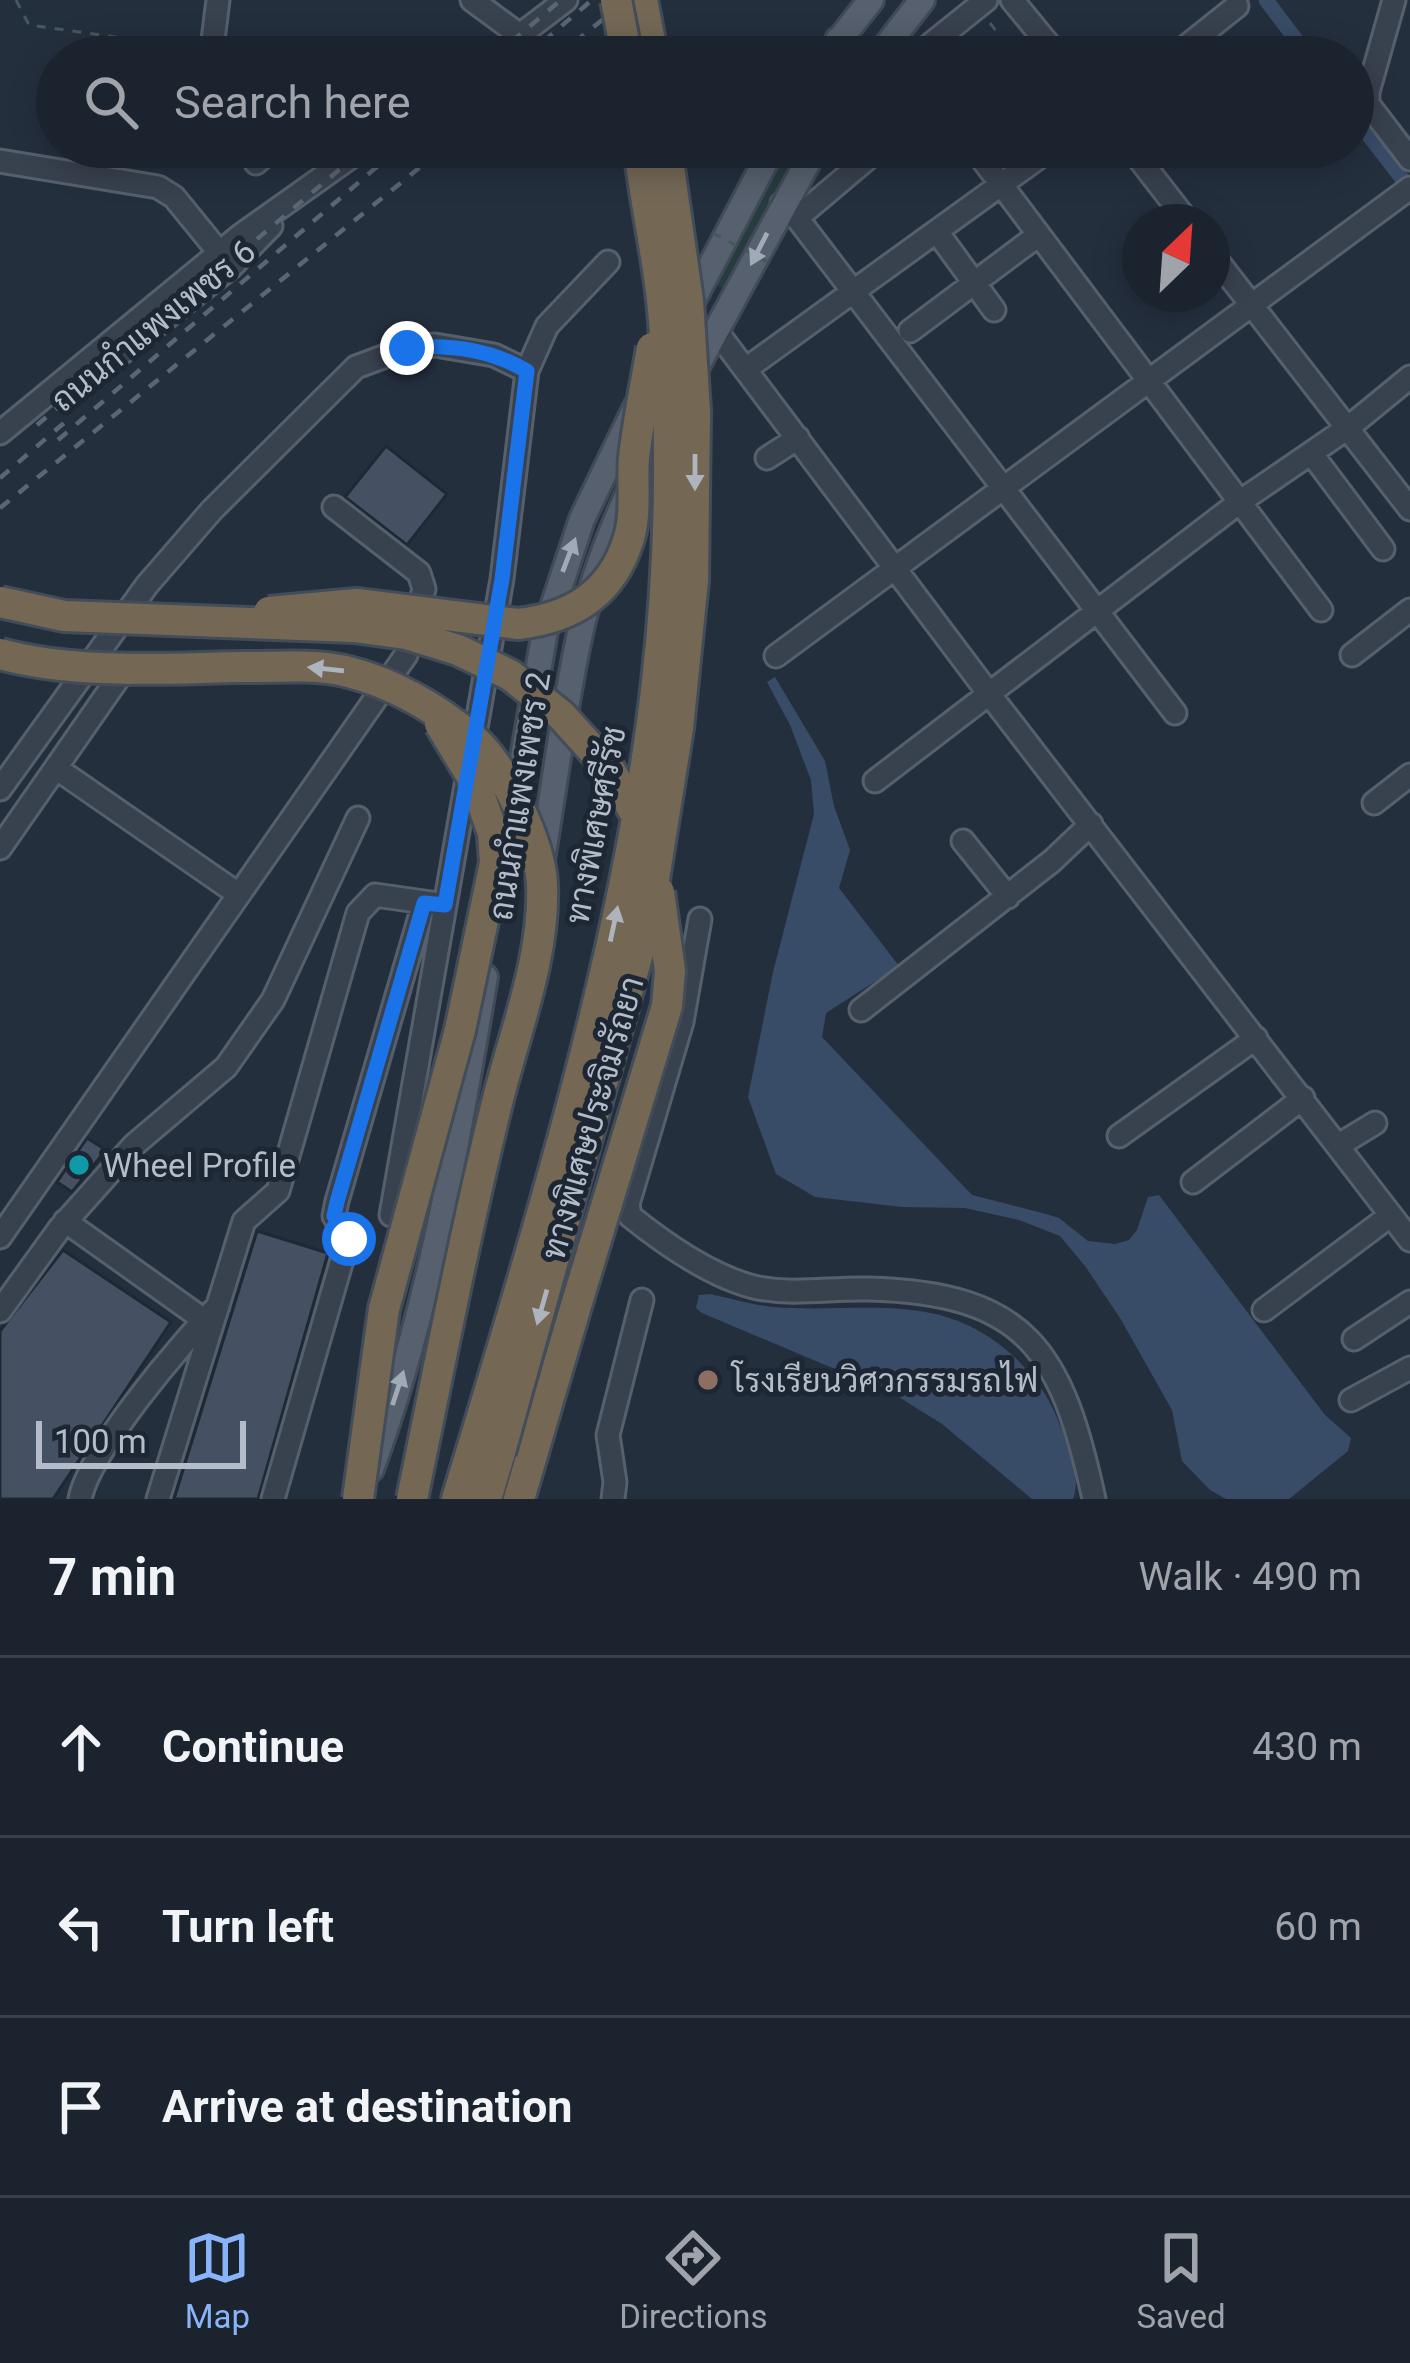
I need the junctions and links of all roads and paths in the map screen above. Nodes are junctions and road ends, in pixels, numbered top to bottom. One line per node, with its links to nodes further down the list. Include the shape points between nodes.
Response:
1 (16, 0): 13 (path, via 29,25)
2 (218, 0): 14 (street)
3 (472, 0): 15 (street)
4 (566, 0): 15 (street)
5 (616, 0): 16 (highway, bridge)
6 (643, 0): 17 (highway)
7 (871, 0): 18 (main road)
8 (922, 0): 19 (main road)
9 (1012, 0): 22 (street)
10 (1394, 0): 24 (street)
11 (982, 3): 20 (street); 21 (path)
12 (1237, 6): 23 (street)
13 (108, 36)
14 (214, 36)
15 (521, 36)
16 (623, 36)
17 (649, 36)
18 (842, 36)
19 (894, 36)
20 (946, 36)
21 (1003, 36)
22 (1042, 36)
23 (1199, 36)
24 (1374, 71)
25 (1374, 112): 26 (street)
26 (1410, 159)
27 (0, 161): 28 (street)
28 (36, 167)
29 (43, 168): 46 (street, via 158,187)
30 (337, 168): 46 (street, ถนนกำแพงเพชร 6)
31 (641, 168): 52 (highway, ทางพิเศษศรีรัช, bridge)
32 (669, 168): 124 (highway, ทางพิเศษศรีรัช, one-way to 124, bridge, via 695,411 693,580 678,728 648,917)
33 (762, 168): 121 (main road, ถนนกำแพงเพชร 2, one-way to 33, via 416,1332 453,1164 544,631 560,578 618,440)
34 (807, 168): 42 (main road, ถนนกำแพงเพชร 2)
35 (851, 168): 42 (street)
36 (987, 168): 39 (street)
37 (1023, 168): 39 (street)
38 (1146, 168): 41 (street)
39 (999, 185): 43 (street); 45 (street)
40 (1410, 188): 53 (street)
41 (1174, 204)
42 (789, 211): 51 (street); 56 (main road, ถนนกำแพงเพชร 2, one-way to 56)
43 (937, 232): 50 (street); 51 (street)
44 (713, 233): 48 (path, bridge)
45 (1037, 236): 50 (street); 60 (street)
46 (225, 260): 62 (street, ถนนกำแพงเพชร 6); 64 (street, ถนนกำแพงเพชร 6)
47 (608, 262): 58 (street, via 547,326)
48 (767, 262)
49 (1230, 278): 53 (street)
50 (974, 282): 54 (street); 55 (street)
51 (853, 291): 57 (street); 67 (street)
52 (661, 301): 77 (highway, bridge, via 629,539 588,602 518,624 357,604); 123 (highway, ทางพิเศษศรีรัช, one-way to 52, bridge, via 594,1014 644,769 665,571)
53 (1252, 307): 60 (street); 61 (street)
54 (994, 310)
55 (910, 331)
56 (717, 332): 57 (street); 122 (main road, ถนนกำแพงเพชร 2, via 646,454 579,638 489,1179)
57 (746, 368): 63 (street)
58 (527, 371): 88 (street, via 435,345 356,367 147,585); 96 (street, via 502,579)
59 (1410, 377): 61 (street)
60 (1148, 383): 67 (street); 68 (street)
61 (1349, 427): 65 (street); 70 (street)
62 (0, 433)
63 (798, 438): 66 (street); 72 (street)
64 (0, 451)
65 (1311, 453): 68 (street); 71 (street)
66 (767, 458)
67 (1002, 486): 72 (street); 76 (street)
68 (1241, 501): 74 (street); 76 (street)
69 (334, 507): 94 (street, via 419,573 424,589 401,668)
70 (1410, 509)
71 (1383, 549)
72 (893, 566): 80 (street); 82 (street)
73 (0, 602): 77 (highway, ทางพิเศษประจิมรัถยา, bridge, via 64,616)
74 (1321, 610)
75 (1410, 610): 79 (street)
76 (1096, 614): 82 (street); 84 (street)
77 (204, 620): 125 (highway, ทางพิเศษประจิมรัถยา, bridge, via 406,634 475,658 510,675 589,742 644,829 667,936 667,1006)
78 (0, 654): 83 (highway, one-way to 78, bridge, via 343,670 108,667)
79 (1352, 655)
80 (776, 656)
81 (119, 677): 85 (street)
82 (990, 695): 87 (street); 91 (street)
83 (433, 712): 121 (highway, bridge, via 474,780 495,863 460,1030 383,1310); 122 (highway, bridge, via 476,741 497,772 535,844 542,882 530,976)
84 (1175, 713)
85 (56, 768): 93 (street); 94 (street)
86 (1410, 775): 89 (street)
87 (875, 781)
88 (0, 789)
89 (1374, 803)
90 (358, 818): 107 (street, via 273,1000 238,1051)
91 (1091, 824): 95 (street); 99 (street)
92 (964, 841): 95 (street)
93 (0, 848)
94 (238, 895): 108 (street)
95 (1007, 897): 98 (street)
96 (434, 904): 105 (street); 114 (street, via 375,895 358,913 278,1191 244,1221); 120 (street, via 337,1202 334,1216 349,1239)
97 (700, 919): 127 (street, via 631,1216 738,1282 791,1292 926,1293 1007,1318 1061,1383)
98 (860, 1010)
99 (1256, 1038): 100 (street); 102 (street)
100 (1303, 1098): 103 (street); 104 (street)
101 (1375, 1123): 103 (street)
102 (1119, 1136)
103 (1339, 1145): 106 (street)
104 (1193, 1182)
105 (391, 1215)
106 (1391, 1215): 109 (street); 112 (street)
107 (65, 1221): 113 (street); 114 (street)
108 (0, 1237)
109 (1410, 1240)
110 (641, 1300): 126 (street, via 608,1435)
111 (1410, 1302): 115 (street)
112 (1264, 1310)
113 (0, 1311)
114 (211, 1313): 118 (street, via 180,1343 90,1470); 119 (street)
115 (1354, 1339)
116 (1408, 1375): 117 (street)
117 (1351, 1400)
118 (80, 1499)
119 (158, 1499)
120 (273, 1499)
121 (359, 1499)
122 (411, 1499)
123 (457, 1499)
124 (486, 1499)
125 (519, 1499)
126 (613, 1499)
127 (1094, 1499)

